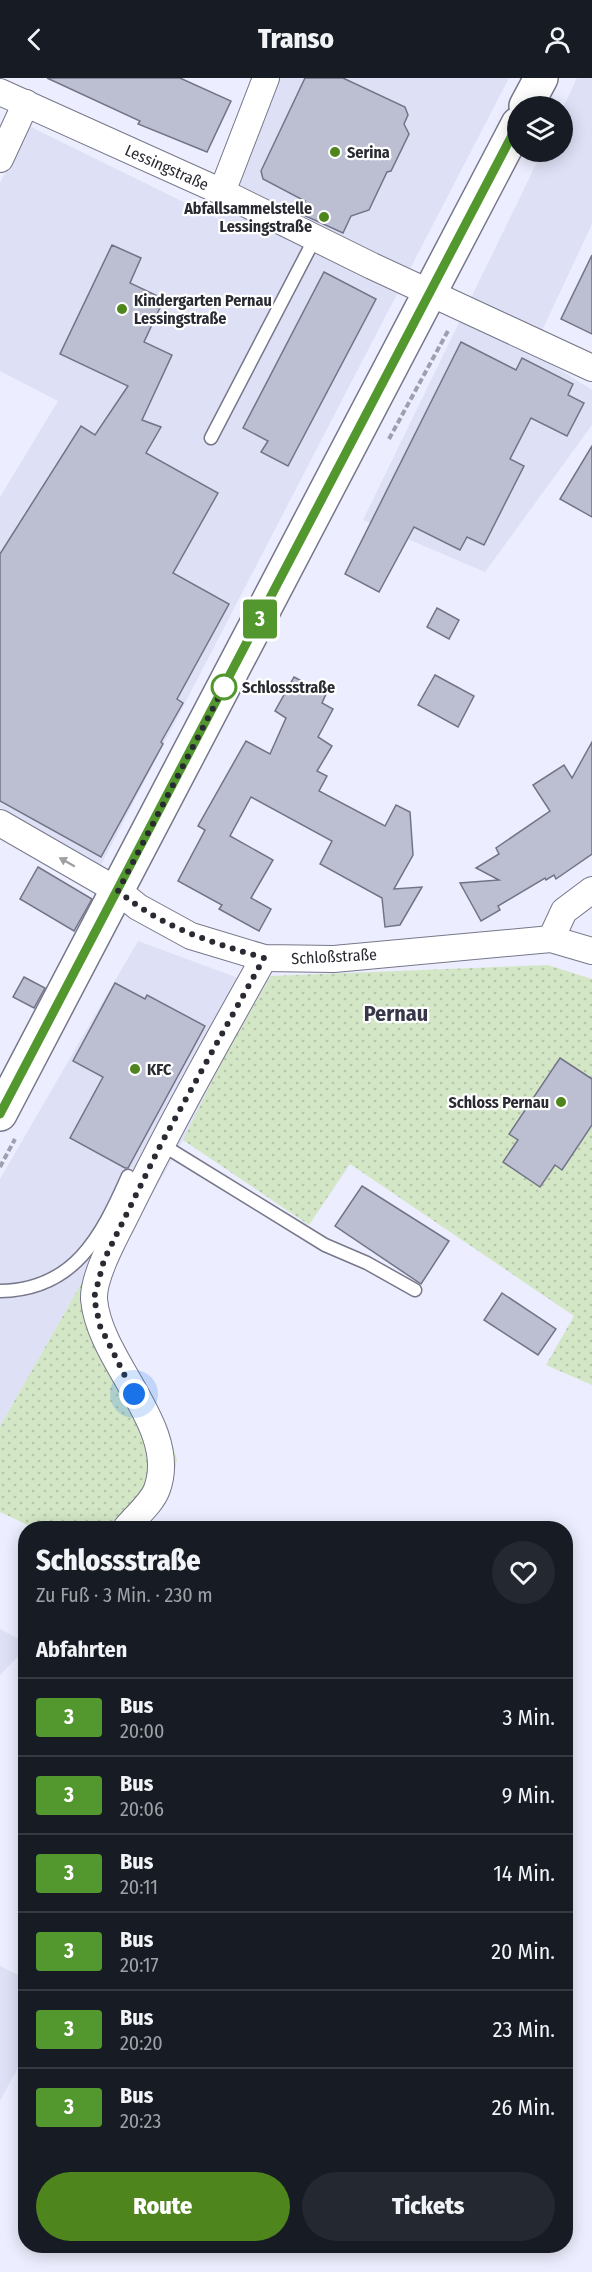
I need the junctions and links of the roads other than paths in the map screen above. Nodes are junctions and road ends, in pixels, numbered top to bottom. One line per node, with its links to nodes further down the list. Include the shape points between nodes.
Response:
1 (266, 78): 8 (street)
2 (541, 78): 4 (main road)
3 (0, 92): 5 (street, Lessingstraße)
4 (531, 96)
5 (26, 103): 7 (street); 8 (street, Lessingstraße)
6 (507, 145): 10 (main road)
7 (0, 159)
8 (222, 192): 9 (street, Lessingstraße)
9 (315, 237): 10 (street, Lessingstraße); 12 (lane)
10 (431, 292): 11 (street, Lessingstraße); 15 (main road)
11 (592, 368)
12 (211, 438)
13 (0, 823): 15 (street, Schloßstraße, one-way to 13)
14 (592, 890): 16 (street, via 564,911)
15 (118, 891): 18 (street, Schloßstraße, via 138,907 191,936); 19 (main road)
16 (550, 939): 17 (street, Schloßstraße); 18 (street, Schloßstraße, via 334,959)
17 (592, 951)
18 (264, 958): 20 (street)
19 (0, 1114)
20 (161, 1144): 22 (lane, via 325,1245); 24 (street, via 104,1260 94,1298 100,1326 155,1434 162,1462 157,1490)
21 (128, 1176): 23 (lane, via 110,1218 87,1252 55,1279 24,1291)
22 (415, 1290)
23 (0, 1291)
24 (132, 1521)

